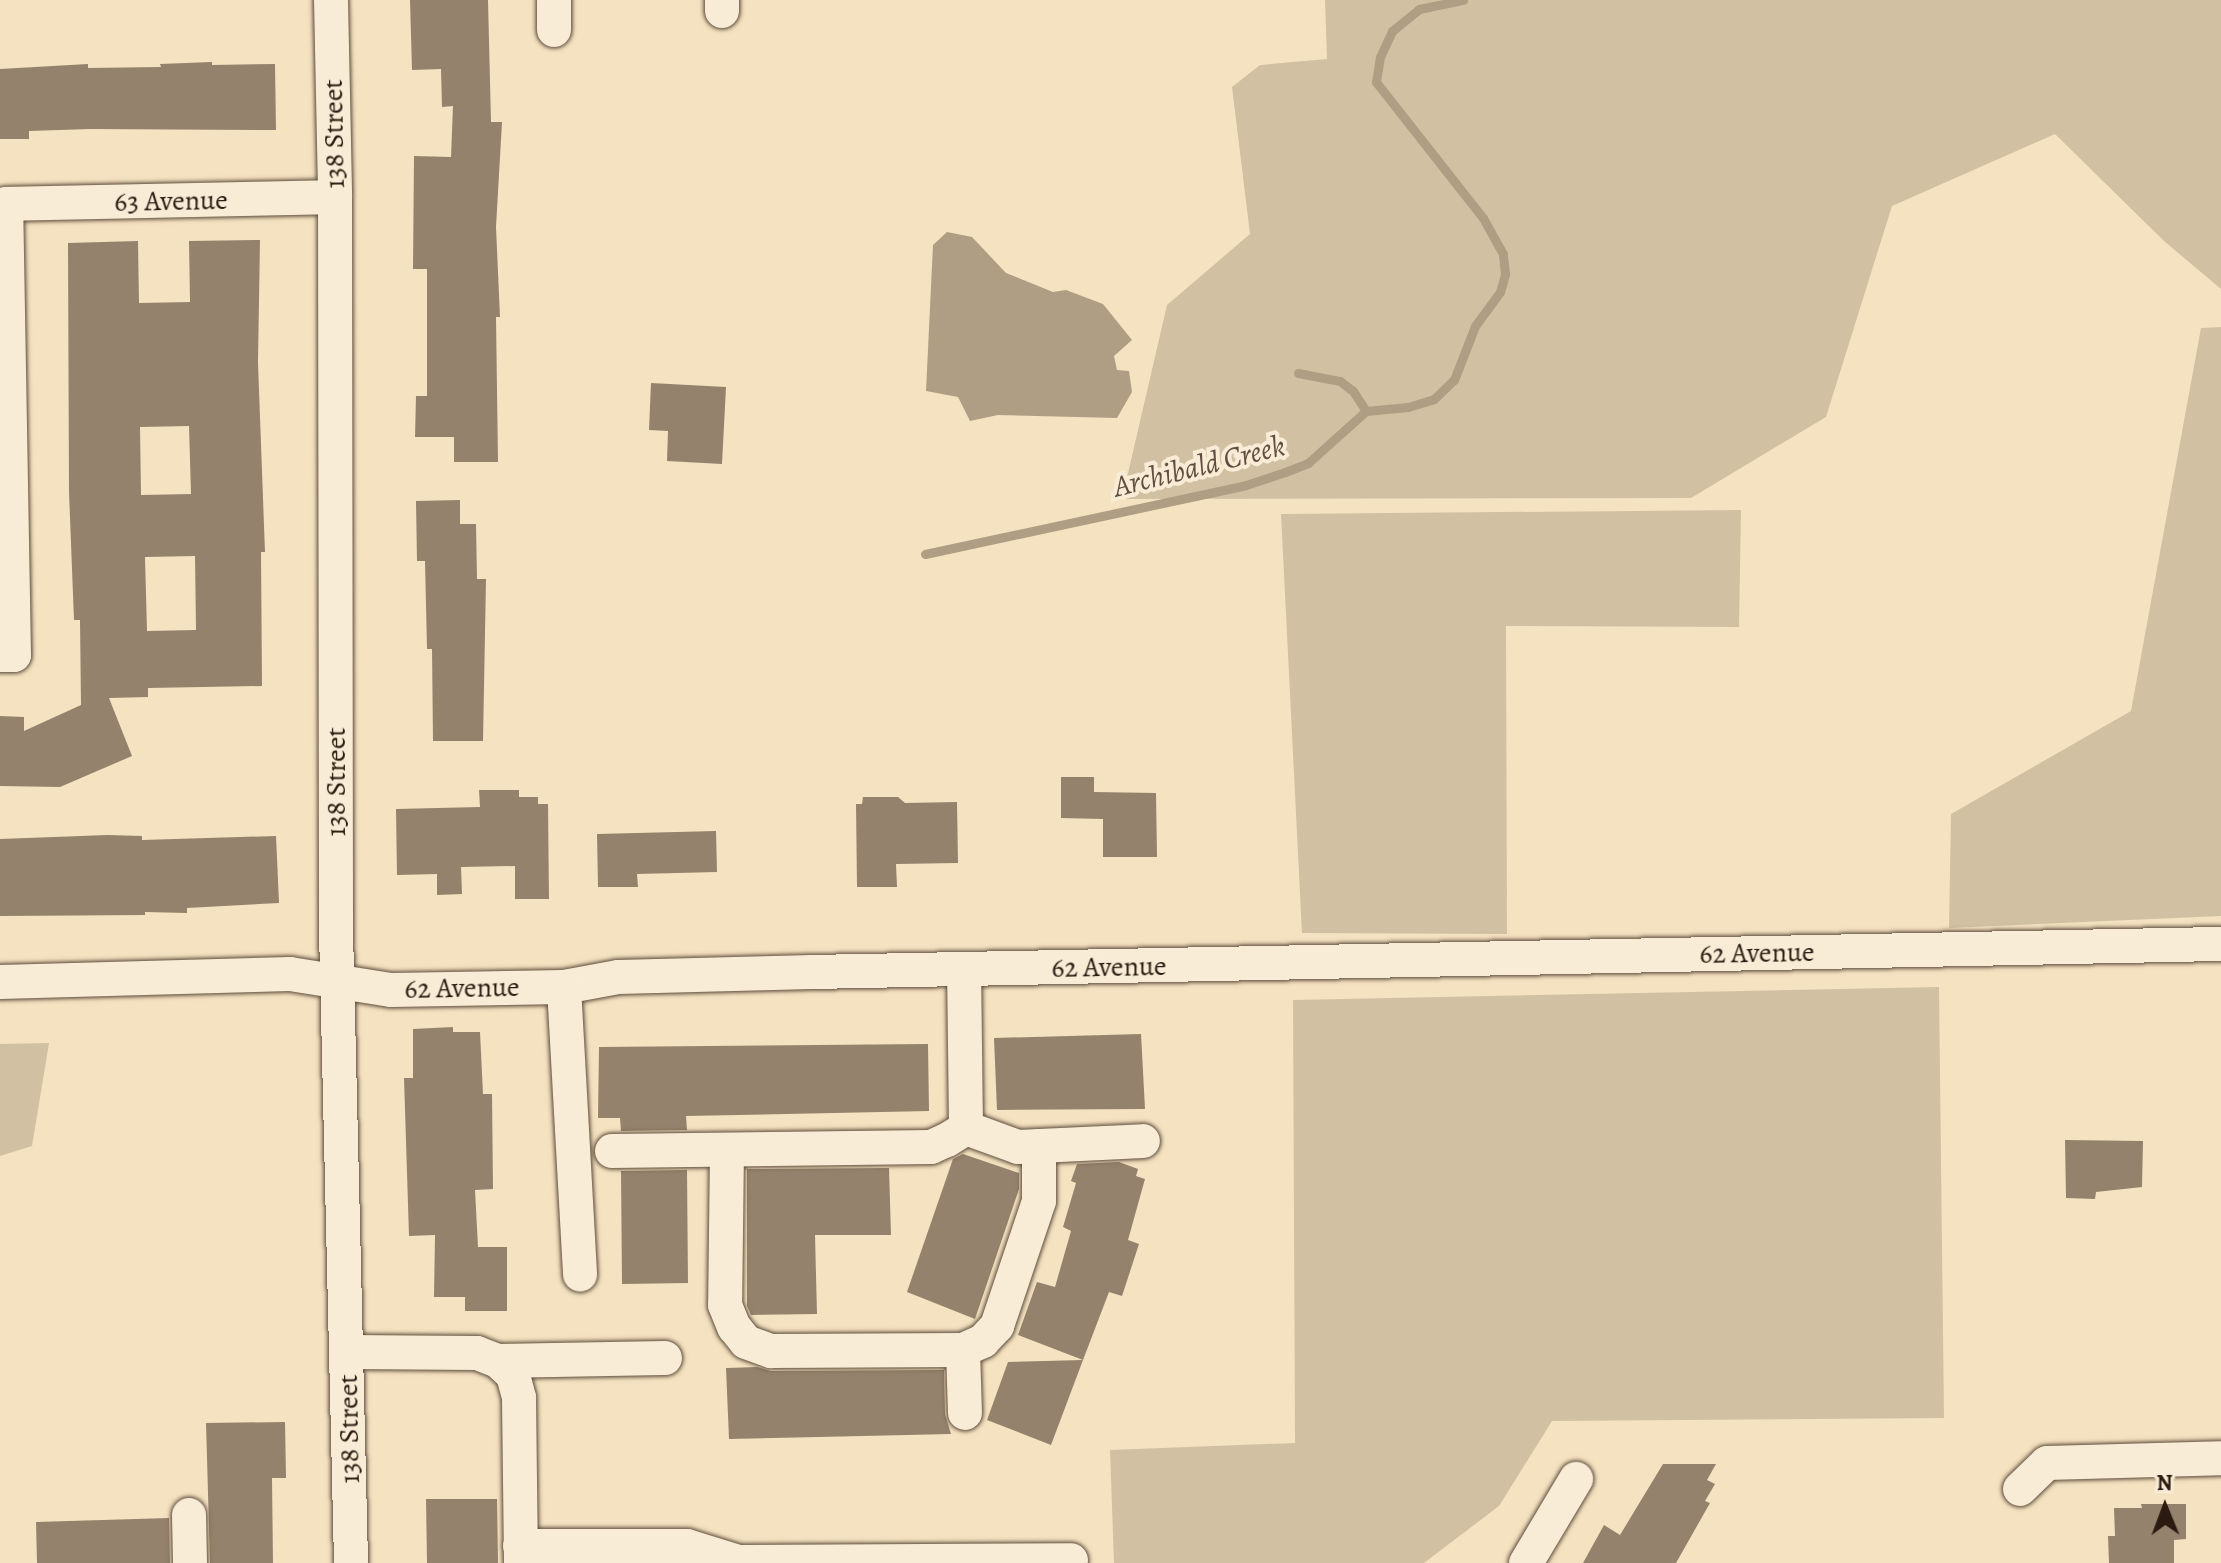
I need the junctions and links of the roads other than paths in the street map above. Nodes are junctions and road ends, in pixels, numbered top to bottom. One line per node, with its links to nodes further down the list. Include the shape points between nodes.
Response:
1 (331, 0): 2 (street, 138 Street)
2 (335, 197): 3 (street, 63 Avenue, via 6,204); 6 (street, 138 Street)
3 (7, 655)
4 (2221, 944): 5 (street, 62 Avenue)
5 (964, 970): 8 (street, 62 Avenue, via 618,977); 9 (street)
6 (337, 980): 7 (street, 62 Avenue, via 290,974); 8 (street, 62 Avenue, via 391,990); 16 (street, 138 Street)
7 (0, 982)
8 (564, 987): 14 (street)
9 (966, 1128): 11 (street, via 1018,1147); 12 (street, via 931,1147)
10 (1143, 1141): 11 (street)
11 (1039, 1146): 15 (street, via 1039,1201 997,1326 983,1341)
12 (727, 1150): 13 (street); 15 (street, via 725,1305 746,1342 771,1351)
13 (612, 1151)
14 (580, 1275)
15 (963, 1350): 19 (street)
16 (348, 1352): 18 (street, via 466,1352); 27 (street, 138 Street)
17 (665, 1358): 18 (street)
18 (498, 1361): 24 (street, via 513,1375 519,1398)
19 (965, 1413)
20 (2221, 1458): 22 (street, via 2047,1463)
21 (1576, 1479): 28 (street)
22 (2020, 1489)
23 (189, 1515): 26 (street)
24 (521, 1554): 25 (street, via 687,1546 739,1562)
25 (1071, 1560)
26 (190, 1563)
27 (351, 1563)
28 (1526, 1563)

